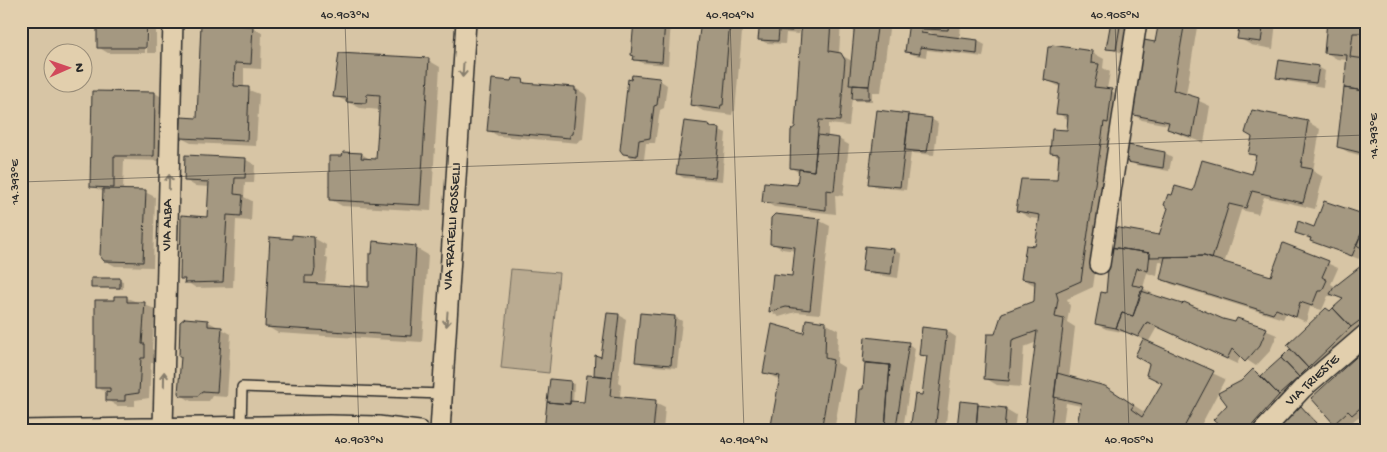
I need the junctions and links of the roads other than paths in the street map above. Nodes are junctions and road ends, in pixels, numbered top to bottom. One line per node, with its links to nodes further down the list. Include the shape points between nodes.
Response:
1 (173, 21): 8 (street, VIA ALBA, one-way to 1)
2 (466, 21): 6 (street, VIA FRATELLI ROSSELLI, one-way to 6)
3 (1137, 21): 4 (street)
4 (1100, 264)
5 (1366, 334): 13 (street, VIA TRIESTE, via 1302,389)
6 (442, 394): 7 (lane, via 242,387); 12 (street, VIA FRATELLI ROSSELLI)
7 (241, 427): 8 (street); 9 (street)
8 (163, 428): 10 (street)
9 (329, 428): 11 (street, via 378,426)
10 (21, 430)
11 (419, 431)
12 (440, 431)
13 (1263, 431)

